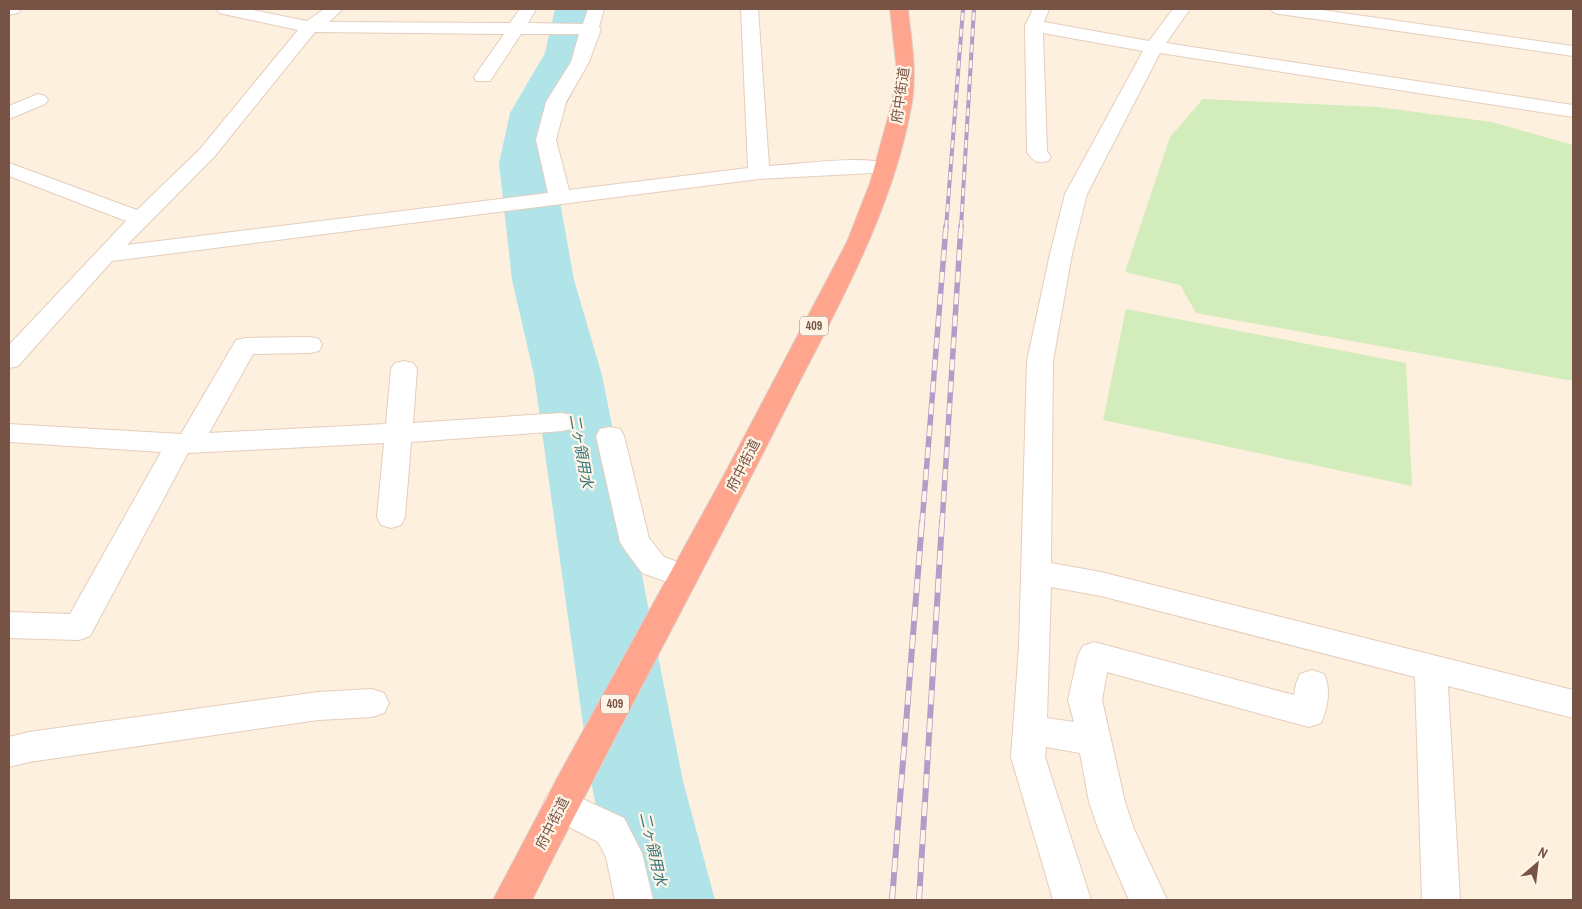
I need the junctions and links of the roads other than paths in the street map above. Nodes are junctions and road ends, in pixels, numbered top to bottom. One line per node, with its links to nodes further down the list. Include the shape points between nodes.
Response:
1 (225, 9): 10 (street)
2 (335, 9): 10 (street)
3 (528, 9): 12 (street)
4 (596, 9): 13 (street)
5 (750, 9): 23 (street)
6 (898, 9): 21 (highway, 府中街道 / 409, via 906,72 902,103)
7 (1042, 9): 11 (street)
8 (1182, 9): 14 (street)
9 (1280, 9): 15 (street)
10 (310, 26): 12 (street); 25 (street, via 207,153)
11 (1034, 26): 14 (street); 20 (street, via 1037,152)
12 (515, 28): 13 (street); 16 (street)
13 (592, 29): 24 (street, via 580,62 556,102 546,140)
14 (1154, 47): 18 (street); 36 (street, via 1076,194 1061,254 1040,362)
15 (1573, 50)
16 (482, 77)
17 (38, 100): 19 (street)
18 (1573, 111)
19 (9, 113)
20 (1041, 156)
21 (885, 168): 23 (street); 37 (highway, 府中街道 / 409, via 858,242)
22 (9, 170): 25 (street)
23 (759, 173): 24 (street)
24 (557, 198): 26 (street)
25 (140, 219): 26 (street)
26 (105, 255): 28 (street)
27 (310, 345): 34 (street, via 245,346)
28 (9, 360)
29 (404, 369): 32 (street)
30 (562, 422): 32 (street)
31 (9, 434): 34 (street)
32 (400, 434): 34 (street); 35 (street)
33 (610, 436): 37 (street, via 635,542 654,565)
34 (185, 443): 38 (street, via 79,627)
35 (391, 517)
36 (1036, 572): 39 (street, via 1101,584); 43 (street)
37 (684, 576): 46 (highway, 府中街道 / 409)
38 (9, 625)
39 (1431, 667): 42 (street); 51 (street)
40 (1312, 684): 44 (street, via 1310,713 1094,654 1085,700)
41 (372, 703): 45 (street, via 318,706)
42 (1573, 704)
43 (1029, 730): 44 (street); 49 (street, via 1028,757)
44 (1095, 740): 50 (street, via 1107,802)
45 (9, 752)
46 (566, 794): 47 (highway, 府中街道 / 409); 48 (street, via 611,830 624,853)
47 (512, 900)
48 (634, 900)
49 (1072, 900)
50 (1148, 900)
51 (1441, 900)

